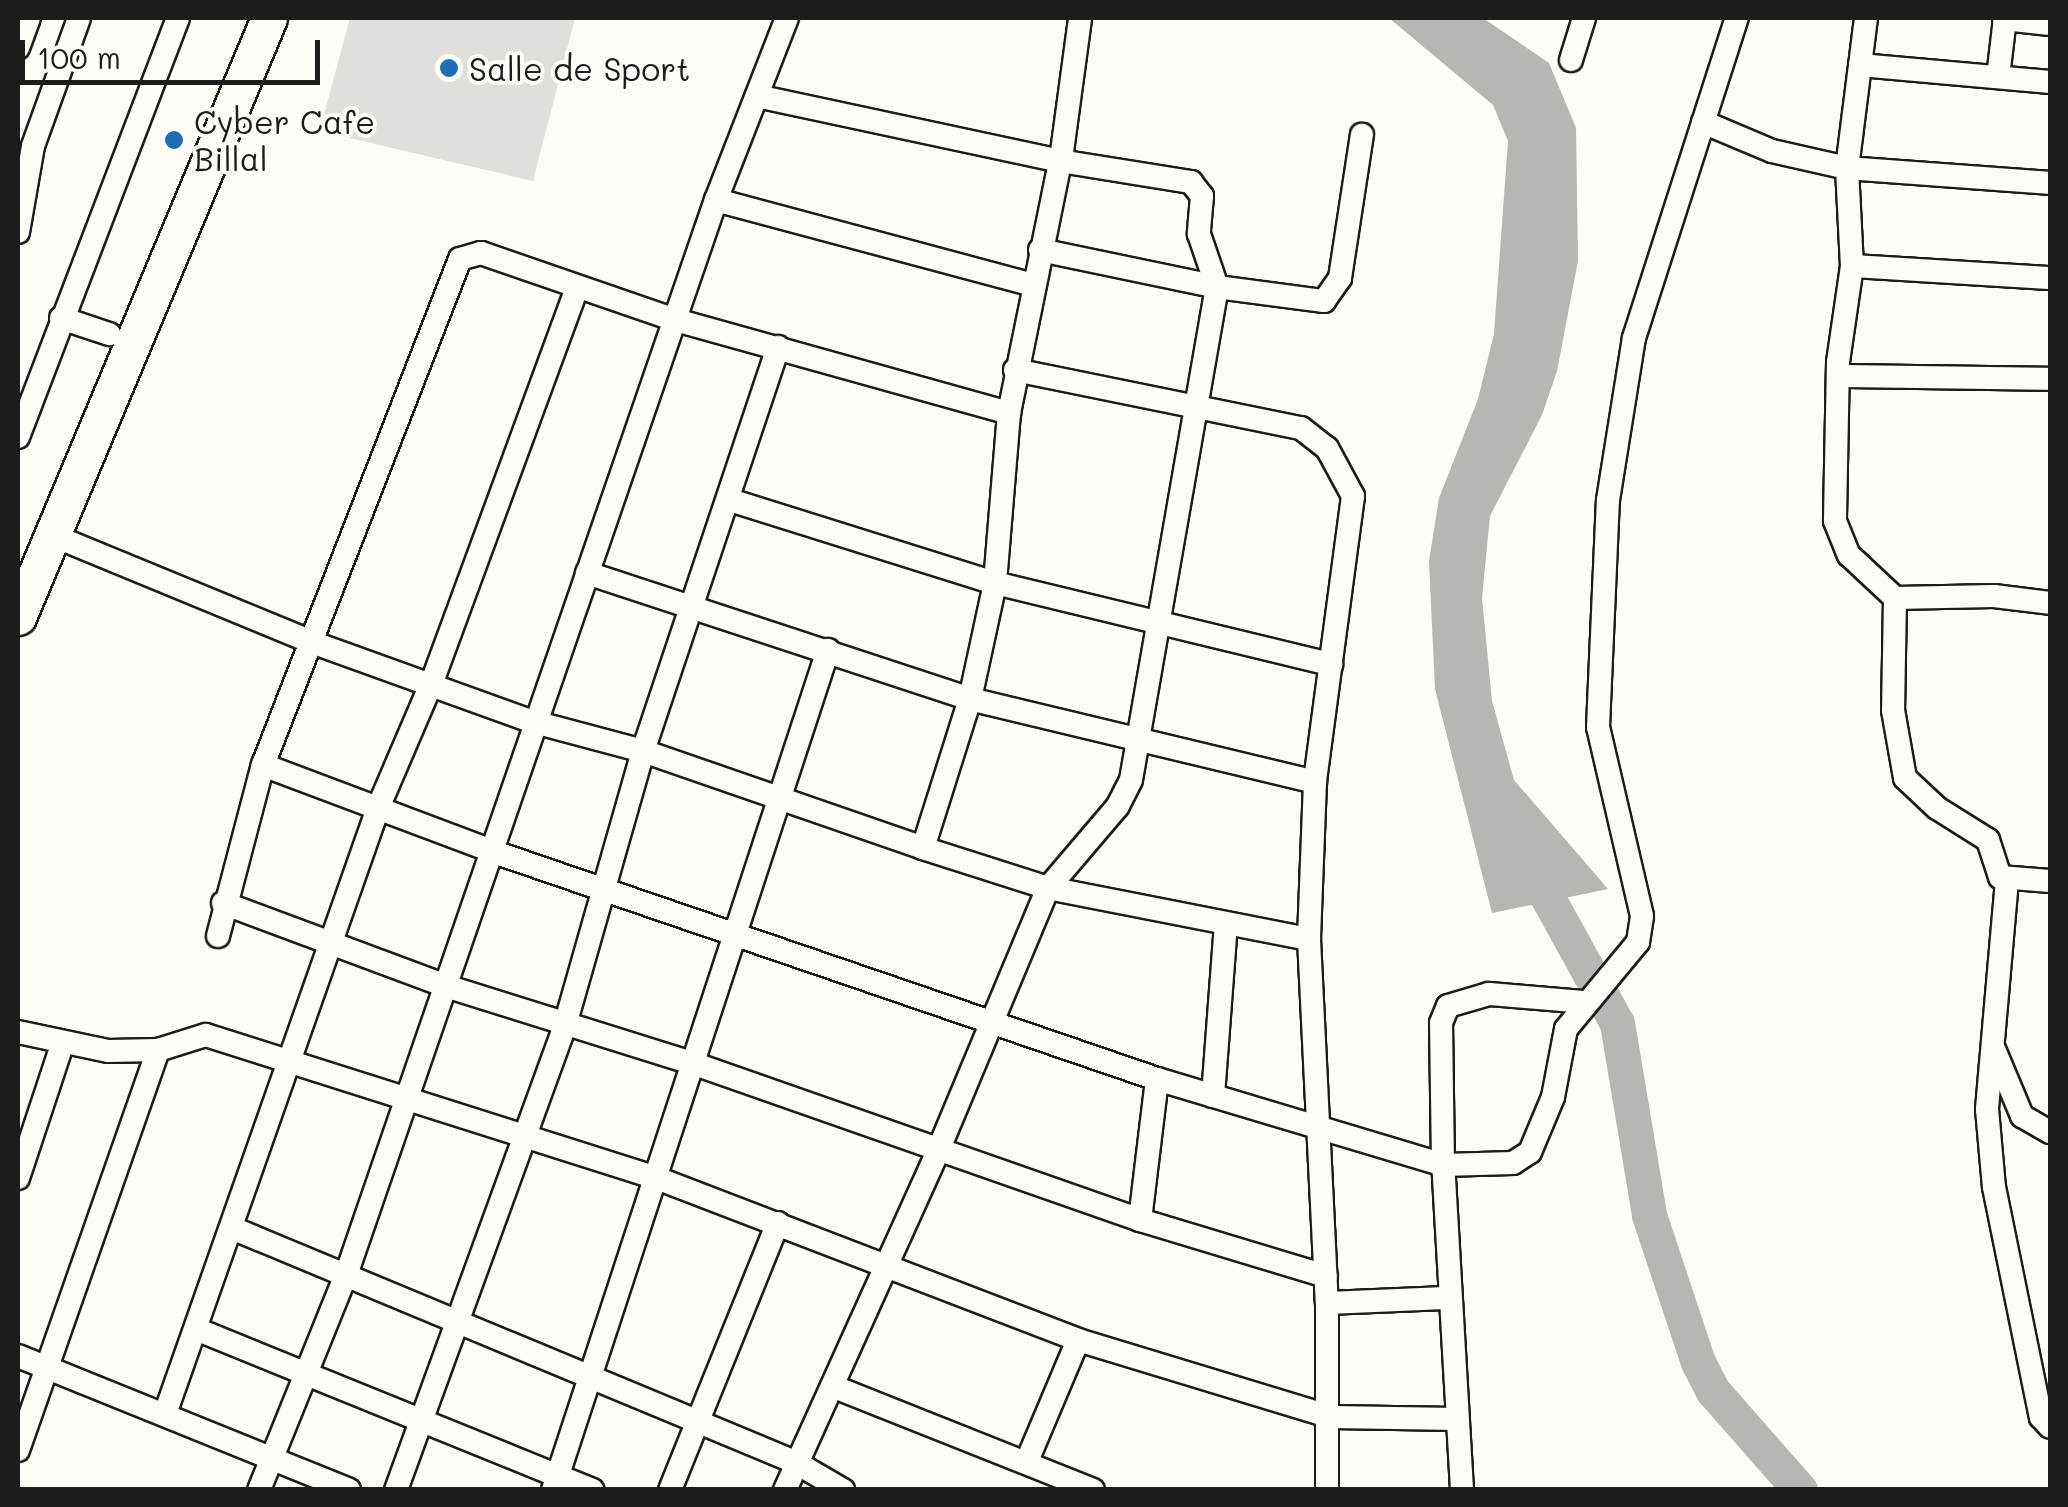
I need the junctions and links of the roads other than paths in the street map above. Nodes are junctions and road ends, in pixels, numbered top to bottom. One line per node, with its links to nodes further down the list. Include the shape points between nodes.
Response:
1 (28, 18): 13 (street)
2 (79, 18): 21 (street)
3 (178, 18): 33 (street)
4 (246, 18): 35 (main road)
5 (269, 18): 44 (main road)
6 (787, 18): 18 (street)
7 (1080, 18): 22 (street)
8 (1584, 18): 14 (street)
9 (1734, 18): 19 (street)
10 (1866, 18): 15 (street)
11 (2004, 18): 12 (street); 16 (street)
12 (2050, 24)
13 (18, 48)
14 (1571, 60)
15 (1860, 64): 16 (street); 23 (street)
16 (1998, 77): 17 (street)
17 (2050, 82)
18 (757, 96): 22 (street); 25 (street)
19 (1703, 122): 23 (street, via 1772,151); 78 (street, via 1634,338 1608,500 1598,728 1642,916 1638,942)
20 (1362, 136): 32 (street, via 1332,298)
21 (25, 142): 26 (street)
22 (1060, 162): 27 (street); 32 (street, via 1199,187 1199,234)
23 (1846, 168): 24 (street); 28 (street)
24 (2050, 183)
25 (716, 200): 30 (street); 34 (street)
26 (18, 232)
27 (1040, 250): 30 (street); 32 (street)
28 (1852, 266): 29 (street); 38 (street)
29 (2050, 278)
30 (1033, 284): 37 (street)
31 (577, 286): 34 (street); 53 (street, via 480,254 460,259); 56 (street)
32 (1216, 287): 40 (street)
33 (61, 318): 35 (street); 42 (street)
34 (676, 320): 36 (street); 46 (street)
35 (109, 334): 45 (main road)
36 (778, 347): 41 (street); 43 (street)
37 (1016, 370): 40 (street); 41 (street)
38 (1838, 376): 39 (street); 48 (street, via 1840,540)
39 (2050, 378)
40 (1196, 406): 52 (street); 55 (street, via 1301,428 1340,468 1353,496)
41 (1009, 413): 47 (street)
42 (18, 437)
43 (730, 500): 47 (street); 49 (street)
44 (52, 535): 51 (main road); 53 (street)
45 (18, 558)
46 (587, 573): 49 (street); 58 (street)
47 (995, 583): 52 (street); 57 (street)
48 (1894, 598): 50 (street, via 1994,596); 67 (street, via 1893,710 1905,778 1988,840 1996,872)
49 (694, 604): 54 (street); 60 (street)
50 (2050, 604)
51 (18, 616)
52 (1158, 622): 55 (street); 59 (street)
53 (314, 642): 56 (street); 61 (street)
54 (828, 650): 57 (street); 63 (street)
55 (1330, 664): 62 (street)
56 (432, 682): 58 (street); 64 (street)
57 (970, 699): 59 (street); 65 (street)
58 (534, 722): 60 (street); 66 (street)
59 (1138, 738): 62 (street); 70 (street, via 1122,799)
60 (643, 751): 63 (street); 69 (street)
61 (264, 766): 64 (street); 71 (street)
62 (1316, 782): 75 (street)
63 (781, 797): 65 (street); 73 (street)
64 (378, 808): 66 (street); 76 (street)
65 (924, 848): 70 (street)
66 (494, 852): 69 (street); 77 (street)
67 (2007, 880): 68 (street); 83 (street)
68 (2050, 881)
69 (606, 886): 73 (street); 80 (street)
70 (1048, 888): 72 (street); 79 (street)
71 (223, 903): 74 (street); 76 (street)
72 (1226, 924): 75 (street); 89 (street)
73 (734, 930): 79 (street); 86 (street)
74 (218, 936)
75 (1308, 939): 91 (street)
76 (335, 946): 77 (street); 85 (street)
77 (449, 987): 80 (street); 88 (street)
78 (1584, 1002): 95 (street, via 1566,1029 1554,1097 1530,1152 1514,1163); 95 (street, via 1489,994 1448,1006 1440,1023)
79 (994, 1022): 87 (street); 94 (street)
80 (565, 1025): 86 (street); 92 (street)
81 (18, 1032): 82 (street)
82 (62, 1045): 84 (street); 96 (street)
83 (1993, 1046): 90 (street); 93 (street)
84 (158, 1050): 85 (street, via 206,1035); 110 (street)
85 (293, 1062): 88 (street); 100 (street)
86 (692, 1063): 94 (street); 97 (street)
87 (1157, 1079): 89 (street); 98 (street)
88 (408, 1095): 92 (street); 102 (street)
89 (1213, 1096): 91 (street)
90 (2039, 1128): 93 (street)
91 (1315, 1132): 95 (street); 103 (street)
92 (527, 1137): 97 (street); 106 (street)
93 (1990, 1138): 119 (street, via 2041,1417)
94 (939, 1149): 98 (street); 101 (street)
95 (1443, 1165): 104 (street)
96 (18, 1178)
97 (658, 1179): 99 (street); 112 (street)
98 (1140, 1220): 103 (street)
99 (778, 1223): 101 (street); 118 (street)
100 (232, 1228): 102 (street); 107 (street)
101 (884, 1266): 108 (street); 113 (street)
102 (346, 1275): 106 (street); 111 (street)
103 (1326, 1276): 105 (street)
104 (1446, 1298): 105 (street); 116 (street)
105 (1327, 1303): 115 (street)
106 (461, 1323): 112 (street); 117 (street)
107 (196, 1330): 111 (street); 114 (street)
108 (1078, 1340): 115 (street); 122 (street)
109 (18, 1356): 110 (street)
110 (45, 1366): 114 (street); 120 (street)
111 (307, 1372): 117 (street); 121 (street)
112 (592, 1378): 118 (street); 124 (street)
113 (832, 1386): 122 (street); 123 (street)
114 (165, 1414): 121 (street)
115 (1331, 1418): 116 (street); 133 (street)
116 (1457, 1418): 134 (street)
117 (422, 1421): 124 (street); 127 (street)
118 (698, 1421): 123 (street); 129 (street)
119 (2050, 1427)
120 (18, 1450)
121 (272, 1457): 125 (street); 126 (street)
122 (1027, 1461): 132 (street)
123 (796, 1462): 130 (street); 131 (street)
124 (555, 1482): 128 (street)
125 (258, 1490)
126 (350, 1490)
127 (396, 1490)
128 (593, 1490)
129 (670, 1490)
130 (784, 1490)
131 (843, 1490)
132 (1093, 1490)
133 (1328, 1490)
134 (1462, 1490)

